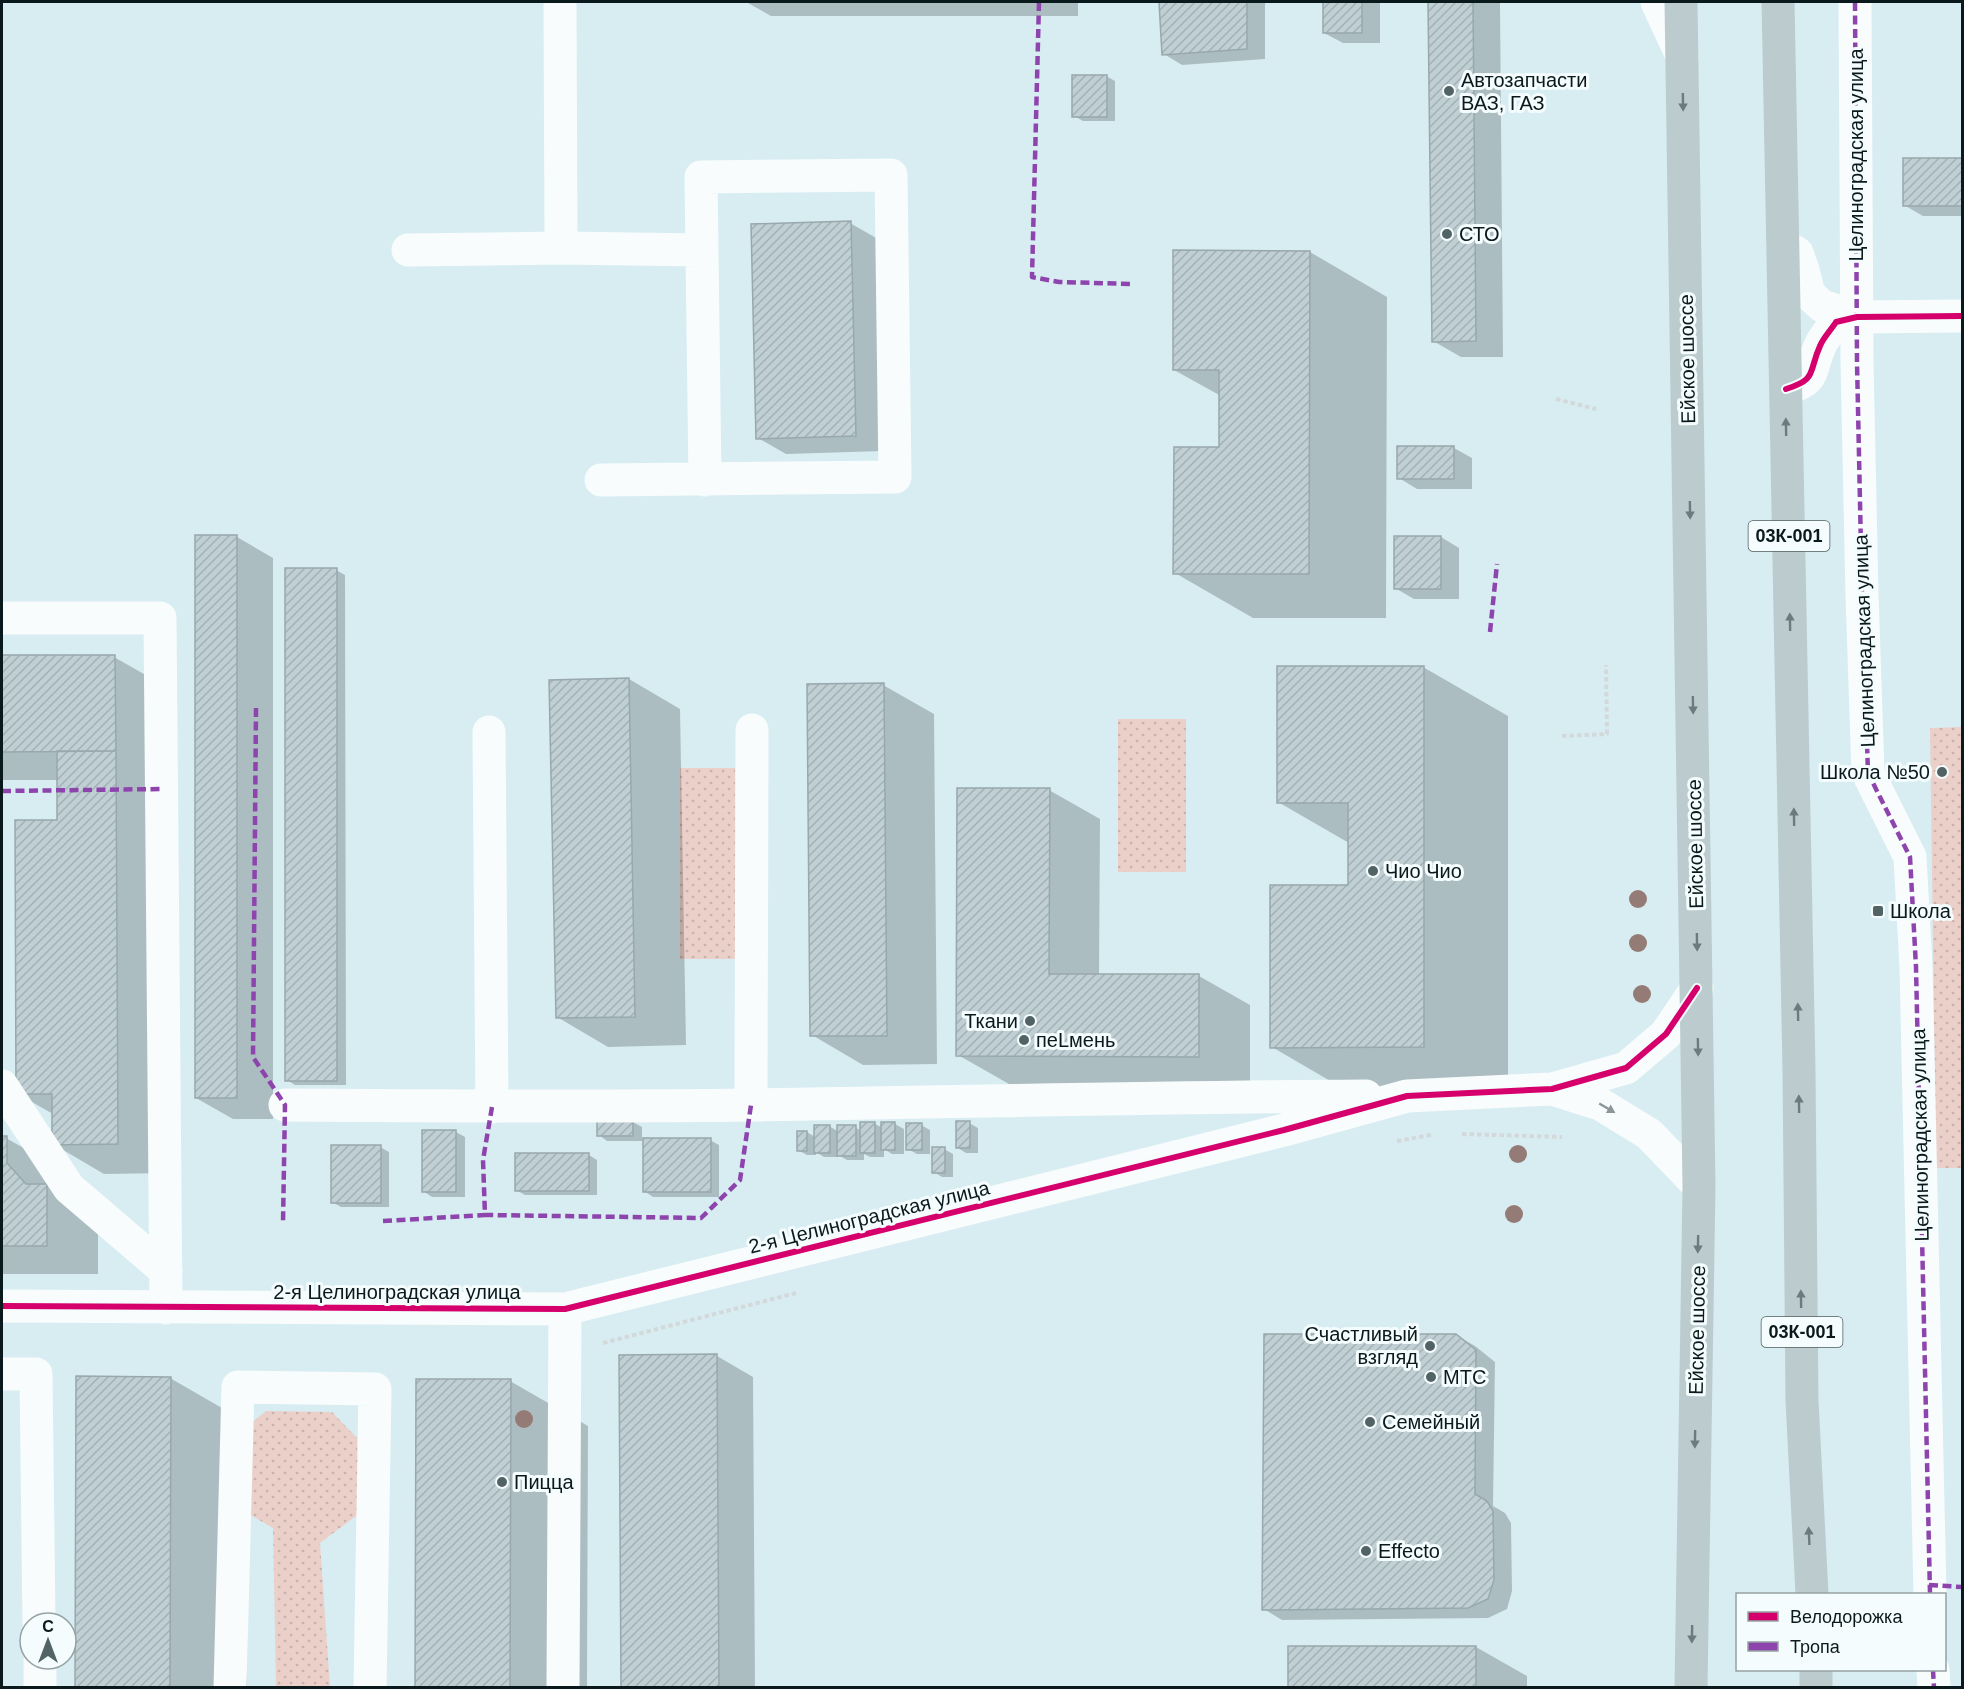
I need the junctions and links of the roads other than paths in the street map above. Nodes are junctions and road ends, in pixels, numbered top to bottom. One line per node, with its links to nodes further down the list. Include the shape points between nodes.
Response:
1 (560, 2): 8 (street)
2 (1657, 2): 6 (street)
3 (1681, 2): 6 (main road, Ейское шоссе)
4 (1778, 2): 7 (main road, 03К-001)
5 (1855, 2): 12 (street, Целиноградская улица)
6 (1682, 56): 19 (main road, Ейское шоссе, one-way to 19)
7 (1783, 245): 12 (street, via 1797,253 1809,294 1822,306); 13 (main road, 03К-001)
8 (561, 248): 9 (street); 10 (street)
9 (408, 250)
10 (702, 250): 15 (street); 15 (street, via 701,177 891,175 895,477)
11 (1962, 316): 12 (street)
12 (1857, 317): 13 (street, via 1836,322 1803,383); 33 (street, Целиноградская улица, via 1868,773 1910,857 1917,991)
13 (1786, 389): 32 (main road, 03К-001, one-way to 13, via 1802,1401)
14 (601, 480): 15 (street)
15 (705, 480)
16 (2, 618): 27 (street, via 160,618)
17 (752, 730): 24 (street)
18 (489, 732): 25 (street)
19 (1697, 988): 21 (street, 2-я Целиноградская улица, via 1666,1034 1626,1068); 26 (main road, Ейское шоссе, one-way to 26)
20 (2, 1086): 27 (street, via 69,1188)
21 (1552, 1089): 22 (street, 2-я Целиноградская улица); 26 (street, 2-я Целиноградская улица, one-way to 26, via 1600,1104 1649,1134)
22 (1407, 1096): 24 (street); 30 (street, 2-я Целиноградская улица)
23 (285, 1105): 25 (street)
24 (752, 1105): 25 (street)
25 (492, 1107)
26 (1699, 1186): 42 (main road, Ейское шоссе, one-way to 42)
27 (166, 1271): 29 (street)
28 (8, 1303): 29 (street, 2-я Целиноградская улица)
29 (166, 1308): 30 (street, 2-я Целиноградская улица)
30 (565, 1309): 41 (street)
31 (2, 1374): 34 (street, via 36,1374)
32 (1812, 1593)
33 (1929, 1593)
34 (39, 1611)
35 (40, 1671): 38 (street)
36 (1816, 1671): 43 (main road)
37 (1933, 1671): 44 (street)
38 (40, 1688)
39 (231, 1688): 40 (street, via 238,1387 375,1389)
40 (370, 1688)
41 (562, 1688)
42 (1691, 1688)
43 (1816, 1688)
44 (1934, 1688)

